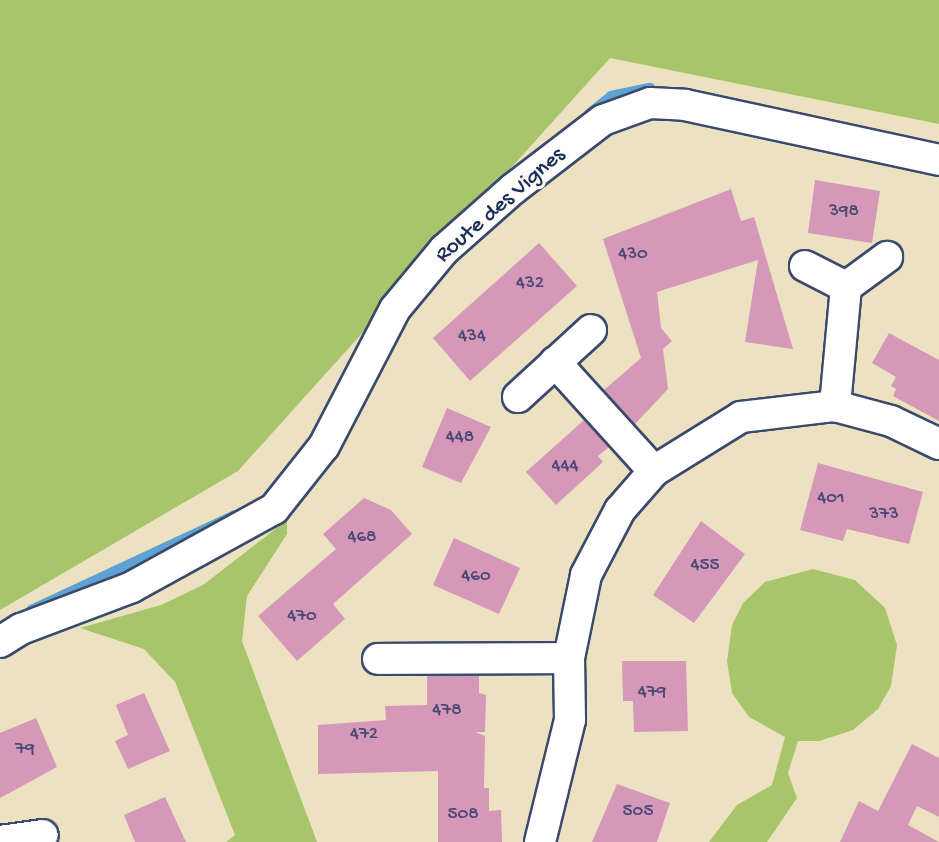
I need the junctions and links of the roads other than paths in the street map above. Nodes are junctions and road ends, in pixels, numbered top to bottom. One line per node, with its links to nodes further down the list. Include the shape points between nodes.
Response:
1 (939, 160): 11 (street, Route des Vignes, via 685,105 650,103 603,120 513,189 444,250 395,309 324,446 274,509 132,587 21,629)
2 (887, 257): 4 (street)
3 (805, 265): 4 (street)
4 (846, 287): 8 (street)
5 (591, 330): 6 (street)
6 (555, 362): 7 (street); 10 (street)
7 (518, 397)
8 (835, 406): 9 (street, via 891,421); 10 (street, via 741,417)
9 (939, 444)
10 (654, 471): 12 (street, via 620,510 586,575)
11 (0, 642)
12 (569, 658): 13 (street); 16 (street, via 570,720)
13 (378, 659)
14 (43, 835): 15 (street)
15 (0, 841)
16 (540, 842)

